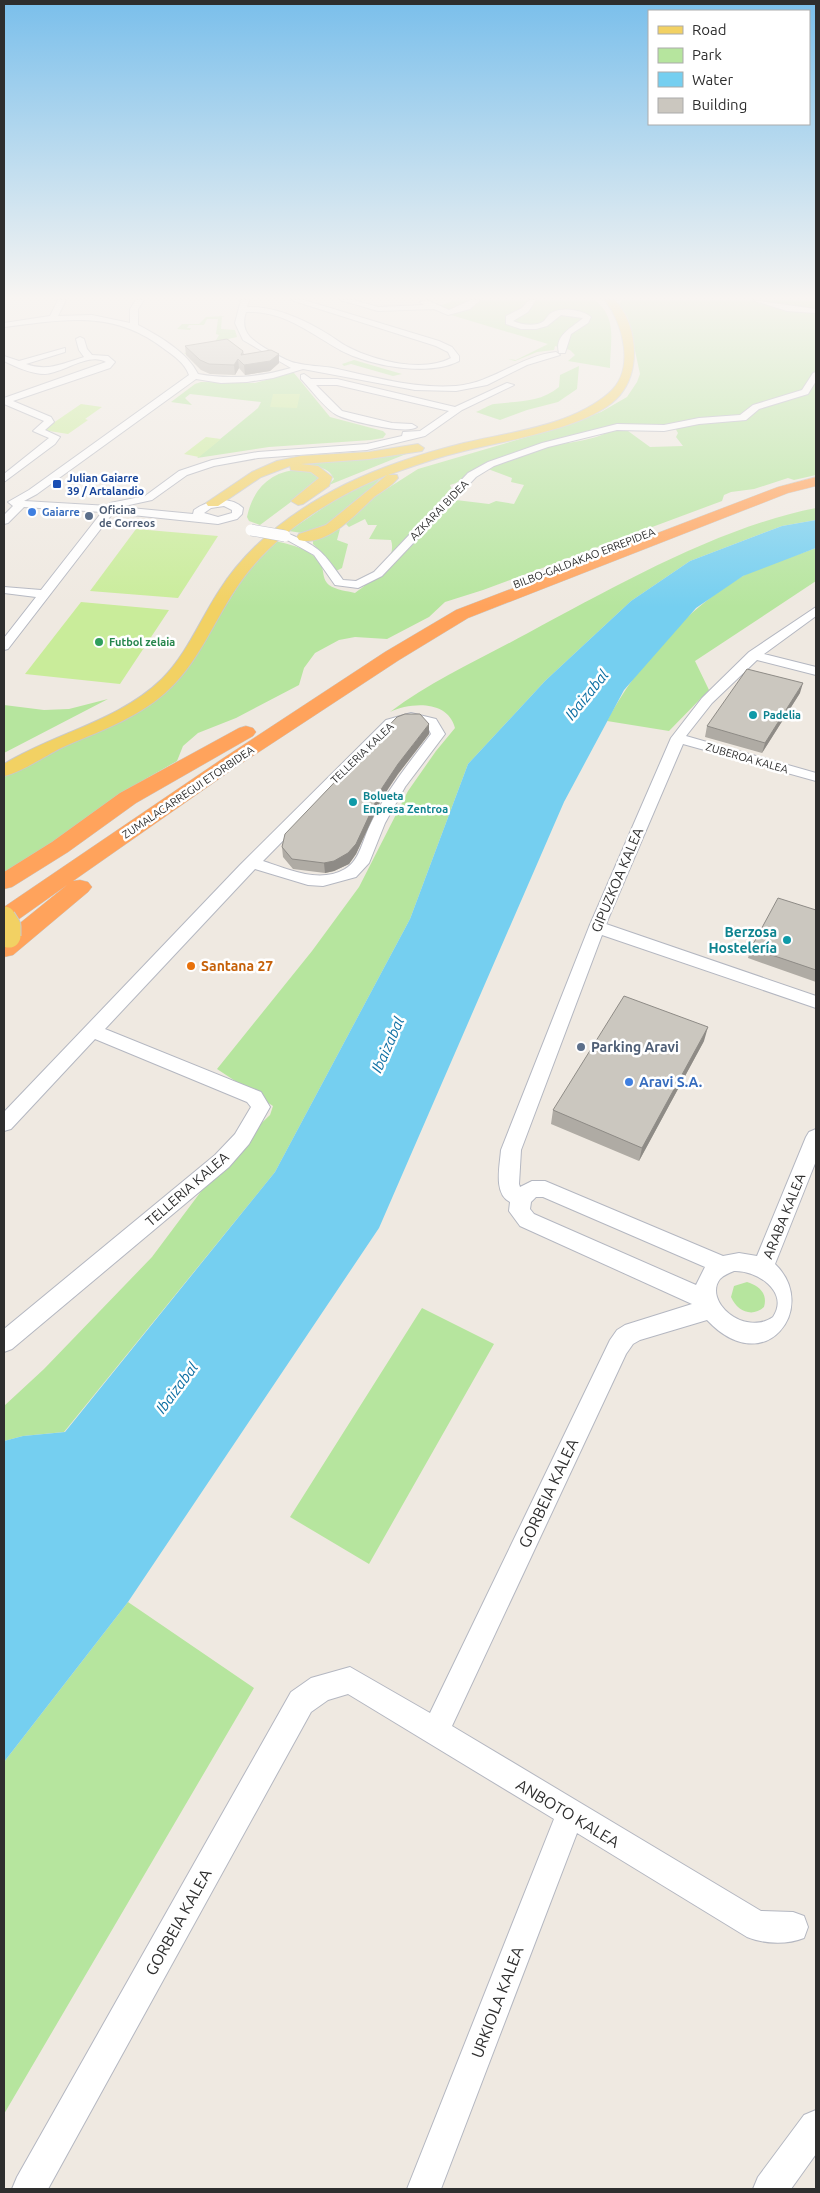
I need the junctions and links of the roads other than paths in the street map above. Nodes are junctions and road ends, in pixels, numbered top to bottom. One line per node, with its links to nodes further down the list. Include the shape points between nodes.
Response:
1 (8, 402): 14 (street, via 48,419 49,422 38,430 53,435 55,440)
2 (156, 402): 17 (street)
3 (330, 402): 11 (street, via 339,412)
4 (423, 402): 9 (street)
5 (472, 402): 9 (street)
6 (591, 402): 10 (main road)
7 (602, 402): 12 (main road, via 574,417)
8 (771, 402): 27 (street, AZKARAI BIDEA, via 756,407 743,418 698,421 664,428 616,427 545,445 491,464 472,475 378,574 358,585 339,583)
9 (456, 410): 11 (street)
10 (552, 418): 18 (main road, via 402,451 274,466); 29 (main road, via 418,453 323,492 256,540)
11 (411, 432): 16 (street, via 367,447 272,454 212,463 183,473)
12 (504, 436): 27 (main road, via 409,469 373,492 335,527); 29 (main road, via 427,457 358,483 306,512)
13 (816, 475): 36 (highway, BILBO-GALDAKAO ERREPIDEA, via 774,486 477,598 427,624)
14 (4, 479)
15 (816, 481): 36 (highway, BILBO-GALDAKAO ERREPIDEA, via 783,490 479,606)
16 (149, 498): 20 (street); 21 (street)
17 (16, 501): 20 (street); 25 (street)
18 (210, 504): 21 (street); 22 (street, via 230,504); 24 (street, via 198,512)
19 (290, 506): 22 (main road, via 324,483 326,477 321,472 306,468 278,470 265,476)
20 (112, 507): 21 (street); 24 (street); 31 (street)
21 (157, 508)
22 (238, 512): 24 (street, via 225,519); 26 (street, via 239,523)
23 (275, 517): 26 (main road)
24 (210, 520): 26 (street)
25 (4, 521)
26 (249, 535): 27 (street, bridge, via 285,536)
27 (307, 542)
28 (237, 554): 29 (main road)
29 (231, 574): 33 (main road, via 201,608); 41 (main road, via 188,654 172,677 157,691 118,716)
30 (4, 590): 31 (street)
31 (44, 594): 34 (street)
32 (816, 611): 35 (street, GIPUZKOA KALEA)
33 (179, 641)
34 (4, 645)
35 (753, 655): 38 (street); 39 (street, GIPUZKOA KALEA, via 720,686)
36 (369, 666): 44 (highway, via 332,677 228,743 128,798); 45 (highway, ZUMALACARREGUI ETORBIDEA, via 258,732); 47 (highway, ZUMALACARREGUI ETORBIDEA, via 229,763); 47 (highway, via 360,685 230,775 61,901)
37 (159, 668): 40 (main road, via 128,699)
38 (816, 671)
39 (678, 738): 42 (street, ZUBEROA KALEA); 46 (street, GIPUZKOA KALEA)
40 (4, 762)
41 (4, 771)
42 (816, 777)
43 (252, 863): 43 (street, TELLERIA KALEA, via 308,880 337,878 358,868 394,793 438,734 433,724 417,718 391,723); 49 (street, TELLERIA KALEA)
44 (4, 882)
45 (4, 903)
46 (597, 927): 48 (street); 52 (street, GIPUZKOA KALEA, via 511,1150 509,1184 513,1194)
47 (5, 934)
48 (816, 1002)
49 (92, 1031): 50 (street, TELLERIA KALEA); 56 (street, TELLERIA KALEA, via 254,1097 261,1107 242,1139 222,1162)
50 (4, 1124)
51 (816, 1137): 54 (street, ARABA KALEA)
52 (521, 1198): 53 (street, via 532,1190 545,1189); 55 (street, GIPUZKOA KALEA, via 519,1211 527,1220)
53 (723, 1265): 54 (street, via 747,1262); 55 (street, via 708,1279)
54 (763, 1268): 55 (street, via 778,1279 787,1294 788,1311 780,1325 764,1333 744,1332 725,1324)
55 (709, 1305): 58 (street, GORBEIA KALEA, via 633,1332 618,1347)
56 (4, 1342)
57 (350, 1680): 58 (street, ANBOTO KALEA); 62 (street, GORBEIA KALEA, via 321,1688 301,1702)
58 (435, 1732): 59 (street, ANBOTO KALEA)
59 (570, 1814): 60 (street, ANBOTO KALEA, via 758,1926); 63 (street, URKIOLA KALEA)
60 (793, 1927)
61 (816, 2127): 64 (street)
62 (29, 2189)
63 (424, 2189)
64 (770, 2189)

